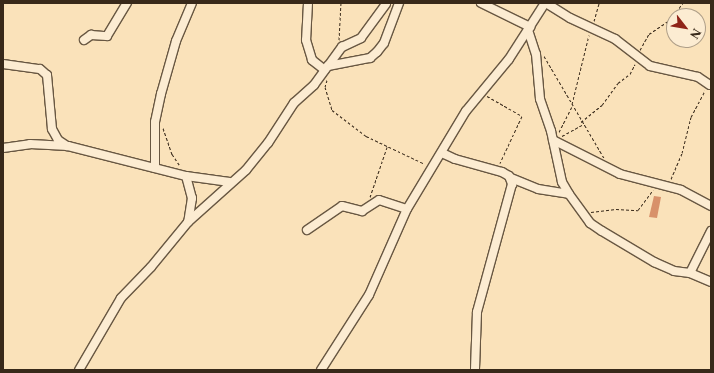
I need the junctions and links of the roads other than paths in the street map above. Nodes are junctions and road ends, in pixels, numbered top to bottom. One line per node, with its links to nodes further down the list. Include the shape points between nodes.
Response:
1 (127, 3): 9 (street, via 107,36 91,35)
2 (192, 3): 17 (street, via 176,40 161,94 155,122)
3 (308, 3): 11 (street, via 306,40 312,60)
4 (399, 3): 11 (street, via 384,43 377,52 370,58)
5 (481, 3): 8 (street)
6 (545, 3): 8 (street); 12 (street, via 611,37 650,66 698,77)
7 (386, 4): 11 (street, via 360,38 342,47)
8 (529, 28): 13 (street, via 536,54 540,99); 16 (street, via 509,59 466,111)
9 (84, 40)
10 (3, 64): 14 (street, via 40,69 46,73 52,129 58,140)
11 (326, 68): 20 (street, via 314,85 294,103 255,160)
12 (710, 85)
13 (553, 140): 21 (street, via 562,182); 22 (street, via 620,174 689,194)
14 (68, 146): 15 (street, via 30,144); 17 (street)
15 (3, 148)
16 (442, 153): 19 (street, via 502,172); 23 (street)
17 (155, 168): 18 (street)
18 (186, 176): 20 (street); 24 (street, via 191,194)
19 (511, 178): 21 (street, via 538,188); 31 (street, via 509,196 477,312)
20 (230, 182): 24 (street)
21 (569, 194): 27 (street, via 590,223 602,232 674,272)
22 (711, 206)
23 (407, 209): 25 (street, via 379,200 362,210 342,206); 30 (street, via 370,295)
24 (188, 222): 29 (street, via 151,267 121,298)
25 (307, 230)
26 (711, 231): 27 (street)
27 (690, 273): 28 (street)
28 (711, 282)
29 (79, 370)
30 (321, 370)
31 (475, 370)

